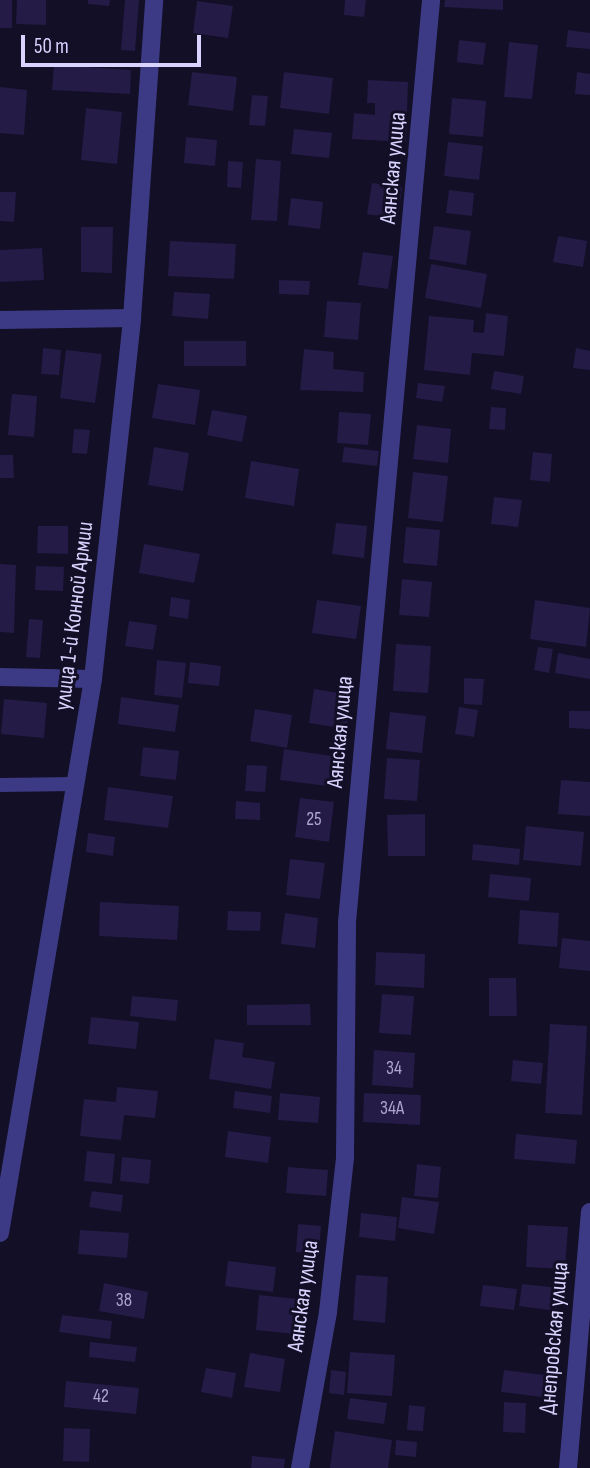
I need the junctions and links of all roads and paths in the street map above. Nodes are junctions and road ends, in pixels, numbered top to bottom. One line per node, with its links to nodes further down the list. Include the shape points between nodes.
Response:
1 (154, 0): 3 (street, улица 1-й Конной Армии)
2 (431, 0): 11 (street, Аянская улица, via 347,922 345,1158 328,1312)
3 (132, 318): 4 (street); 6 (street, улица 1-й Конной Армии)
4 (0, 320)
5 (0, 677): 6 (street)
6 (93, 679): 7 (street, улица 1-й Конной Армии)
7 (76, 784): 8 (lane); 10 (street, улица 1-й Конной Армии)
8 (0, 785)
9 (590, 1212): 12 (street, Днепровская улица)
10 (0, 1233)
11 (300, 1468)
12 (568, 1468)

